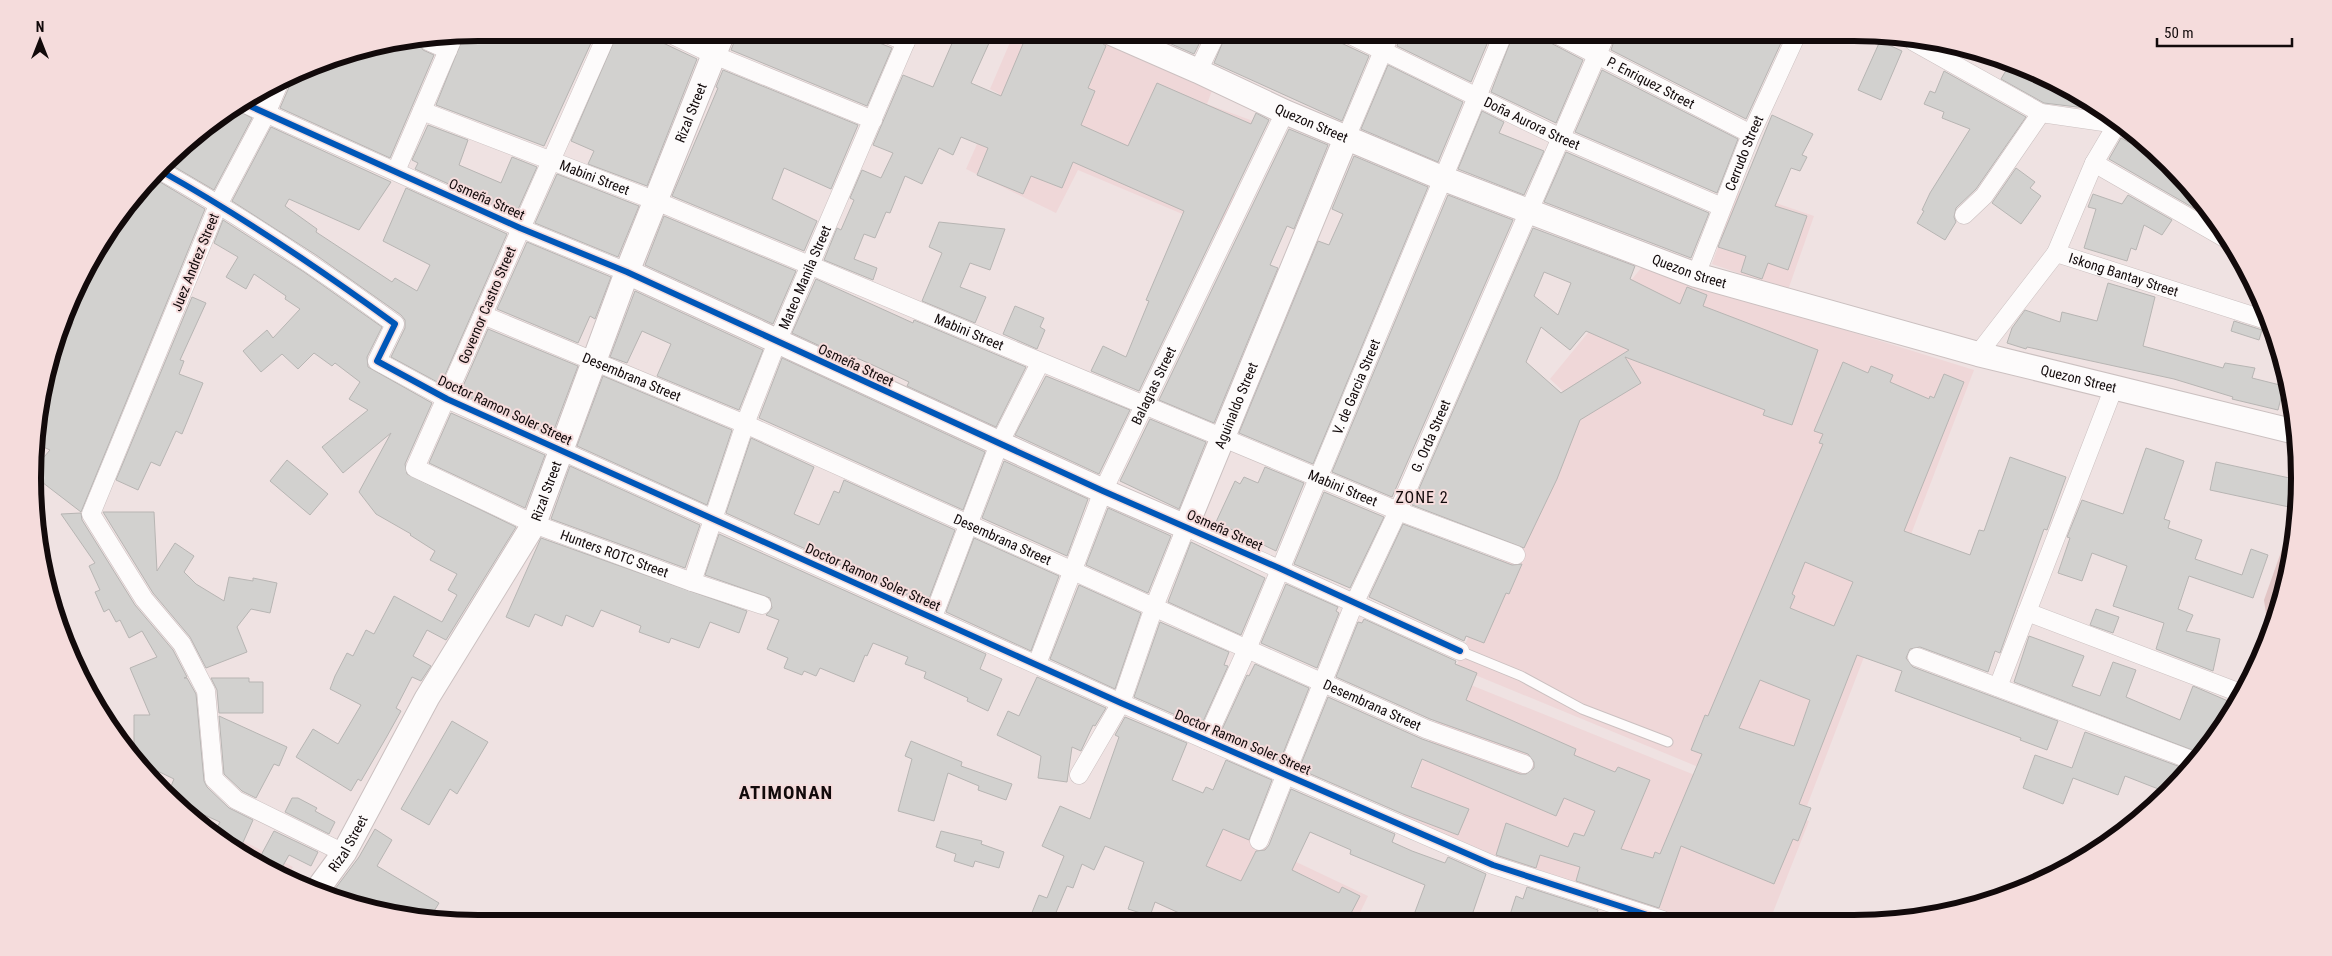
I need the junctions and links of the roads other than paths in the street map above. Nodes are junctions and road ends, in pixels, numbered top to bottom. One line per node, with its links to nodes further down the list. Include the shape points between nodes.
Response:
1 (604, 41): 32 (street, Governor Castro Street)
2 (686, 41): 16 (street)
3 (719, 41): 16 (main road, Rizal Street)
4 (906, 41): 26 (street, Mateo Manila Street)
5 (1129, 41): 18 (main road, Quezon Street)
6 (1213, 41): 18 (street)
7 (1361, 41): 15 (street, Doña Aurora Street)
8 (1387, 41): 15 (street, Aguinaldo Street)
9 (1500, 41): 20 (street, V. de Garcia Street)
10 (1568, 41): 17 (street, P. Enriquez Street)
11 (1603, 41): 17 (street, G. Orda Street)
12 (1794, 41): 29 (street, Cerrudo Street)
13 (451, 43): 22 (street)
14 (1923, 47): 25 (street, Iskong Bantay Street)
15 (1382, 52): 20 (street, Doña Aurora Street); 31 (street, Aguinaldo Street)
16 (714, 54): 26 (street); 37 (main road, Rizal Street)
17 (1596, 56): 29 (street, P. Enriquez Street); 30 (street, G. Orda Street)
18 (1198, 71): 23 (main road, Quezon Street)
19 (276, 91): 24 (street, Juez Andrez Street)
20 (1477, 97): 30 (street, Doña Aurora Street); 36 (street, V. de Garcia Street)
21 (250, 106): 24 (street, Osmeña Street)
22 (422, 111): 32 (street, Mabini Street); 34 (street)
23 (1284, 112): 31 (main road, Quezon Street); 56 (street, Balagtas Street)
24 (266, 114): 34 (street, Osmeña Street); 38 (street, Juez Andrez Street)
25 (2041, 114): 27 (street, Iskong Bantay Street); 41 (street, via 1984,196)
26 (873, 120): 45 (street, Mateo Manila Street)
27 (2112, 126)
28 (2121, 133): 33 (street, Iskong Bantay Street)
29 (1751, 134): 39 (street, Cerrudo Street)
30 (1560, 137): 39 (street, Doña Aurora Street); 40 (street, G. Orda Street)
31 (1346, 138): 36 (main road, Quezon Street); 59 (main road, Aguinaldo Street)
32 (549, 161): 37 (street, Mabini Street); 42 (street, Governor Castro Street)
33 (2094, 163): 43 (street); 44 (street, Iskong Bantay Street)
34 (396, 172): 42 (street, Osmeña Street)
35 (165, 173): 38 (street, Doctor Ramon Soler Street)
36 (1442, 178): 40 (main road, Quezon Street); 63 (street, V. de Garcia Street)
37 (656, 201): 45 (street, Mabini Street); 46 (main road, Rizal Street)
38 (219, 203): 55 (street, Doctor Ramon Soler Street, via 318,268 395,324 377,361); 94 (street, Juez Andrez Street, via 91,514 144,598 182,644 206,691 214,779 236,800)
39 (1722, 207): 47 (street, Cerrudo Street)
40 (1528, 212): 47 (main road, Quezon Street); 65 (street, G. Orda Street)
41 (1964, 215)
42 (520, 228): 46 (street, Osmeña Street); 48 (street, Governor Castro Street)
43 (2215, 233)
44 (2056, 253): 49 (street, Iskong Bantay Street); 51 (street)
45 (810, 267): 50 (street, Mateo Manila Street); 53 (street, Mabini Street)
46 (627, 272): 50 (main road, Osmeña Street); 52 (main road, Rizal Street)
47 (1696, 275): 51 (main road, Quezon Street)
48 (482, 315): 52 (street, Desembrana Street); 55 (street, Governor Castro Street)
49 (2261, 318)
50 (777, 342): 57 (street, Mateo Manila Street); 60 (main road, Osmeña Street)
51 (1978, 354): 54 (main road, Quezon Street)
52 (594, 361): 57 (street, Desembrana Street); 61 (main road, Rizal Street)
53 (1040, 362): 56 (street, Mabini Street); 60 (street)
54 (2114, 387): 58 (main road, Quezon Street); 77 (street)
55 (447, 398): 61 (street, Doctor Ramon Soler Street); 62 (street, Governor Castro Street)
56 (1143, 405): 59 (street, Mabini Street); 64 (street, Balagtas Street)
57 (745, 424): 66 (street, Mateo Manila Street); 67 (street, Desembrana Street)
58 (2288, 430)
59 (1223, 438): 63 (street, Mabini Street); 69 (main road, Aguinaldo Street)
60 (1000, 444): 64 (main road, Osmeña Street); 67 (street)
61 (560, 450): 66 (street, Doctor Ramon Soler Street); 68 (main road, Rizal Street)
62 (414, 468): 68 (street, Hunters ROTC Street)
63 (1317, 478): 65 (street, Mabini Street); 71 (street, V. de Garcia Street)
64 (1103, 491): 69 (main road, Osmeña Street); 72 (street, Balagtas Street)
65 (1398, 511): 70 (street, Mabini Street); 74 (street, G. Orda Street)
66 (714, 521): 73 (street, Mateo Manila Street); 78 (street, Doctor Ramon Soler Street)
67 (970, 523): 72 (street, Desembrana Street); 78 (street)
68 (534, 524): 73 (street, Hunters ROTC Street); 94 (main road, Rizal Street, via 427,698)
69 (1186, 527): 71 (street, Osmeña Street); 76 (street, Aguinaldo Street)
70 (1516, 555)
71 (1279, 568): 74 (street, Osmeña Street); 79 (street, V. de Garcia Street)
72 (1074, 570): 76 (street, Desembrana Street); 82 (street, Balagtas Street)
73 (692, 582): 75 (street, Hunters ROTC Street)
74 (1354, 604): 80 (street, Osmeña Street); 83 (street, G. Orda Street)
75 (762, 605)
76 (1154, 607): 79 (street, Desembrana Street); 86 (street, Aguinaldo Street)
77 (2027, 612): 84 (street); 85 (street)
78 (933, 617): 82 (street, Doctor Ramon Soler Street)
79 (1247, 649): 83 (street, Desembrana Street); 87 (street, V. de Garcia Street)
80 (1460, 651): 88 (lane, via 1521,676 1582,709)
81 (1917, 656): 84 (street)
82 (1037, 664): 86 (street, Doctor Ramon Soler Street)
83 (1322, 683): 90 (street, Desembrana Street, via 1426,729); 91 (street, G. Orda Street)
84 (1998, 687): 89 (street)
85 (2235, 691)
86 (1121, 703): 87 (street, Doctor Ramon Soler Street); 92 (street, Aguinaldo Street)
87 (1206, 740): 91 (street, Doctor Ramon Soler Street)
88 (1668, 742)
89 (2188, 759)
90 (1524, 764)
91 (1284, 774): 93 (street, G. Orda Street); 96 (street, Doctor Ramon Soler Street, via 1493,865)
92 (1079, 775)
93 (1259, 841)
94 (344, 853): 95 (main road, Rizal Street)
95 (320, 885)
96 (1648, 915)

